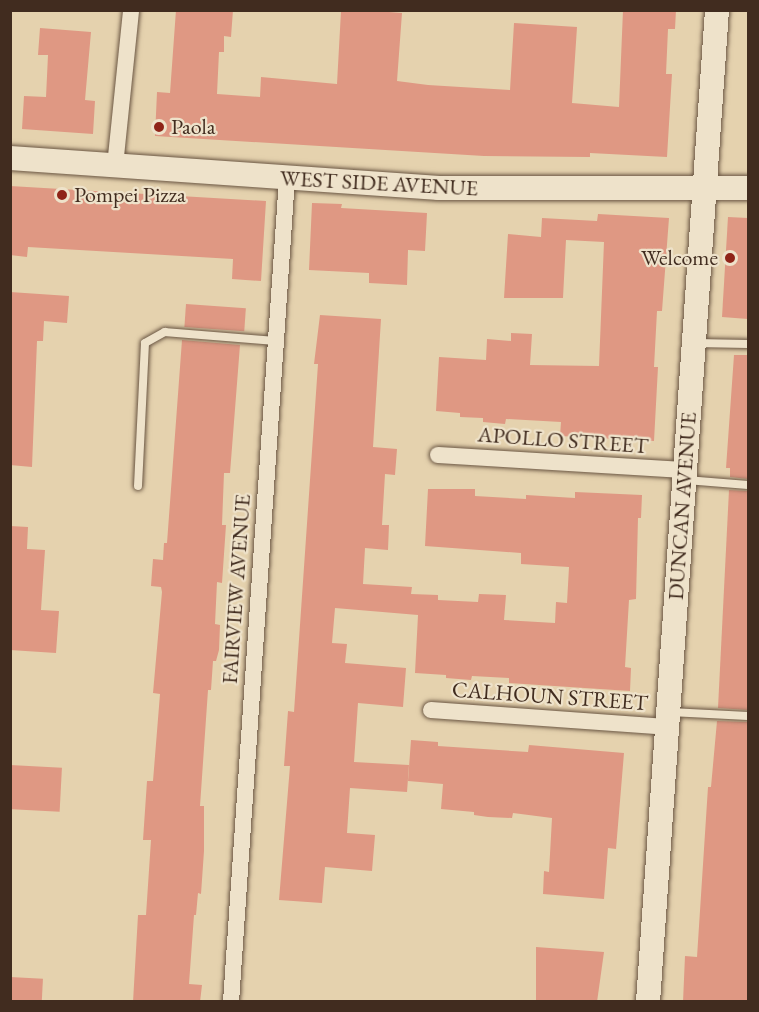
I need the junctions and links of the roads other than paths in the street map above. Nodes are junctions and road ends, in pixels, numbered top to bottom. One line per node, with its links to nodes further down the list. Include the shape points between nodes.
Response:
1 (130, 10): 4 (street)
2 (717, 10): 6 (main road, DUNCAN AVENUE)
3 (10, 158): 4 (main road, WEST SIDE AVENUE)
4 (115, 166): 5 (main road, WEST SIDE AVENUE)
5 (287, 179): 6 (main road, WEST SIDE AVENUE, via 439,188); 8 (street, FAIRVIEW AVENUE)
6 (704, 188): 7 (main road, WEST SIDE AVENUE); 9 (main road, DUNCAN AVENUE)
7 (748, 188)
8 (275, 341): 14 (lane, via 165,332 145,343); 18 (street, FAIRVIEW AVENUE)
9 (693, 343): 10 (lane); 12 (main road, DUNCAN AVENUE)
10 (748, 344)
11 (438, 455): 12 (street, APOLLO STREET)
12 (684, 475): 13 (lane); 17 (main road, DUNCAN AVENUE)
13 (748, 485)
14 (138, 486)
15 (431, 710): 17 (street, CALHOUN STREET)
16 (748, 716): 17 (lane)
17 (666, 719): 19 (main road, DUNCAN AVENUE)
18 (231, 1002)
19 (648, 1002)

